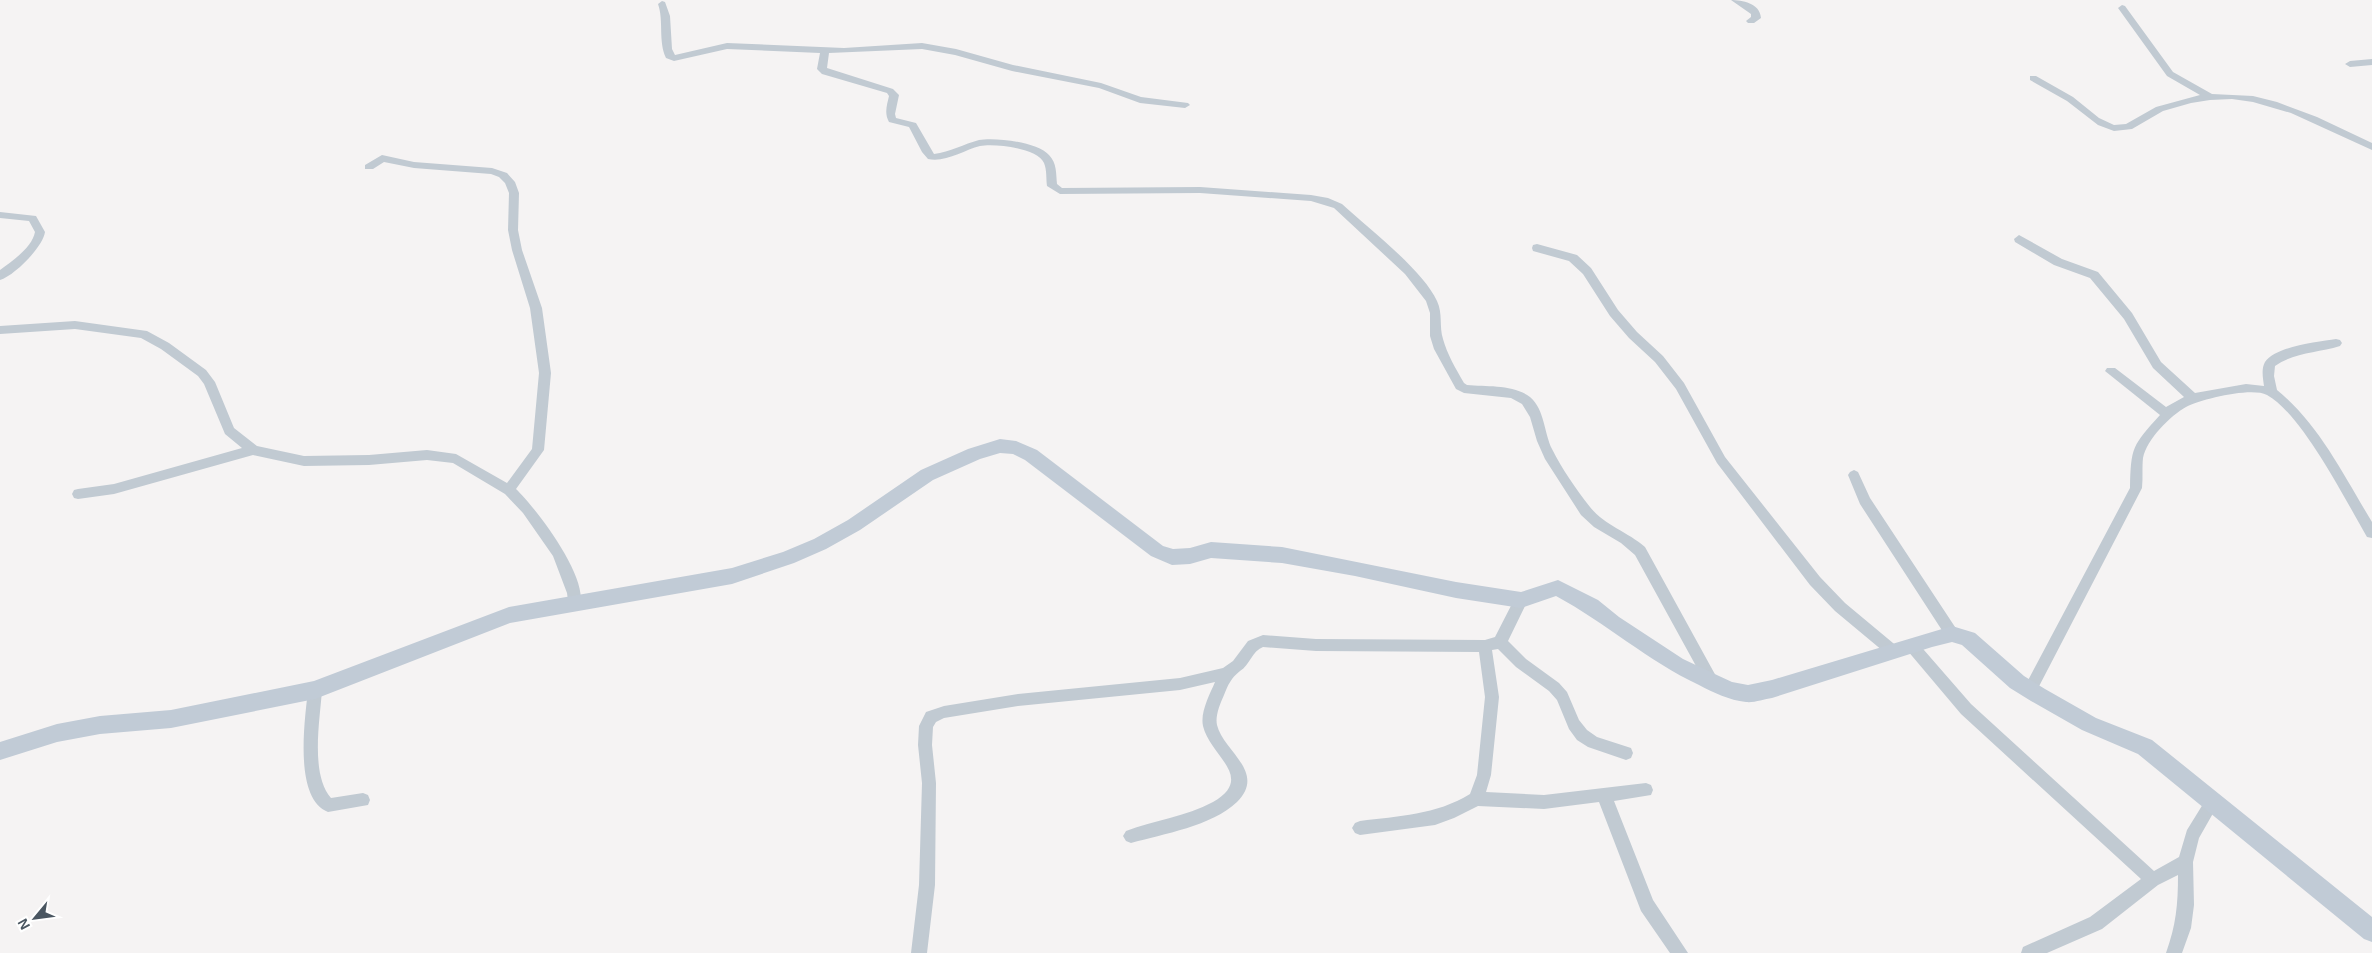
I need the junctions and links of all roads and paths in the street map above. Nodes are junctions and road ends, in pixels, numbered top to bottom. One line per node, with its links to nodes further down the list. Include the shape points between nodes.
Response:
1 (1734, 0): 4 (street, via 1747,4 1756,13 1756,18)
2 (662, 4): 5 (street, via 667,16 666,47 671,57 727,46)
3 (2122, 8): 9 (street, via 2170,74)
4 (1751, 21)
5 (825, 51): 10 (street, via 936,47 1012,68 1101,86 1140,100); 35 (street, via 822,68 825,72 890,91 894,95 892,120 913,125 932,157 997,142 1045,156 1050,164 1052,186 1060,191 1218,191 1311,198 1338,206 1398,260 1431,300 1436,313 1436,336 1440,349 1460,386 1501,392 1520,397 1528,403 1546,449 1586,511 1600,527 1629,540 1640,551)
6 (2372, 62): 7 (street)
7 (2350, 64)
8 (2033, 78): 9 (street, via 2071,100 2104,125 2116,128 2136,124 2156,109)
9 (2210, 97): 11 (street, via 2247,98 2301,112)
10 (1185, 105)
11 (2372, 147)
12 (369, 167): 25 (street, via 382,158 414,165 492,171 510,182 514,193 513,230 536,308 545,373 538,450)
13 (0, 215): 16 (street, via 32,218 39,226 40,236 35,245)
14 (2019, 239): 21 (street, via 2058,262 2094,274 2128,316 2157,365)
15 (1537, 248): 33 (street, via 1573,258 1587,271 1614,313 1659,359 1680,386 1721,460 1815,581 1840,606)
16 (0, 276)
17 (0, 330): 23 (street, via 75,325 143,334 202,373 209,382 229,431)
18 (2336, 343): 20 (street, via 2286,352 2277,358 2270,364)
19 (2111, 370): 22 (street)
20 (2271, 392): 21 (street, via 2246,388); 27 (street, via 2314,436)
21 (2193, 398): 22 (street)
22 (2167, 414): 37 (street, via 2142,444 2137,457 2136,488)
23 (253, 450): 25 (street, via 304,461 426,455 456,459); 26 (street, via 114,489)
24 (1854, 474): 30 (street, via 1864,500)
25 (510, 490): 29 (street, via 544,529 558,553 574,593)
26 (78, 494)
27 (2372, 533)
28 (1524, 598): 29 (street, via 1456,590 1282,555 1211,550 1172,557 1157,551 1031,455 1016,448 1000,446 927,475 854,525 788,558 732,576); 31 (street); 35 (street, via 1558,588 1591,606 1676,665)
29 (574, 604): 36 (street, via 509,616)
30 (1952, 634): 33 (street); 37 (street, via 1968,639)
31 (1500, 642): 32 (street); 39 (street, via 1562,696 1582,735)
32 (1485, 646): 34 (street, via 1316,646 1262,641 1253,645); 43 (street, via 1492,697 1484,775)
33 (1903, 649): 35 (street, via 1748,694); 48 (street)
34 (1226, 673): 46 (street, via 1210,726 1238,771 1241,780 1237,792 1212,812); 50 (street, via 1180,684 1018,700 944,712 931,718 926,726 929,783 927,877)
35 (1712, 682)
36 (315, 690): 38 (street, via 171,719 57,732); 42 (street, via 311,757 315,787 321,800 328,805)
37 (2037, 694): 44 (street, via 2071,715 2145,747)
38 (0, 751)
39 (1626, 753)
40 (1646, 790): 41 (street)
41 (1604, 795): 43 (street, via 1544,802); 51 (street, via 1647,905)
42 (363, 800)
43 (1476, 800): 45 (street, via 1449,815)
44 (2213, 801): 47 (street, via 2192,835); 49 (street)
45 (1360, 828)
46 (1131, 836)
47 (2185, 862): 48 (street); 53 (street, via 2186,905 2183,928)
48 (2153, 880): 52 (street, via 2096,924)
49 (2372, 931)
50 (918, 953)
51 (1680, 953)
52 (2029, 953)
53 (2174, 953)

